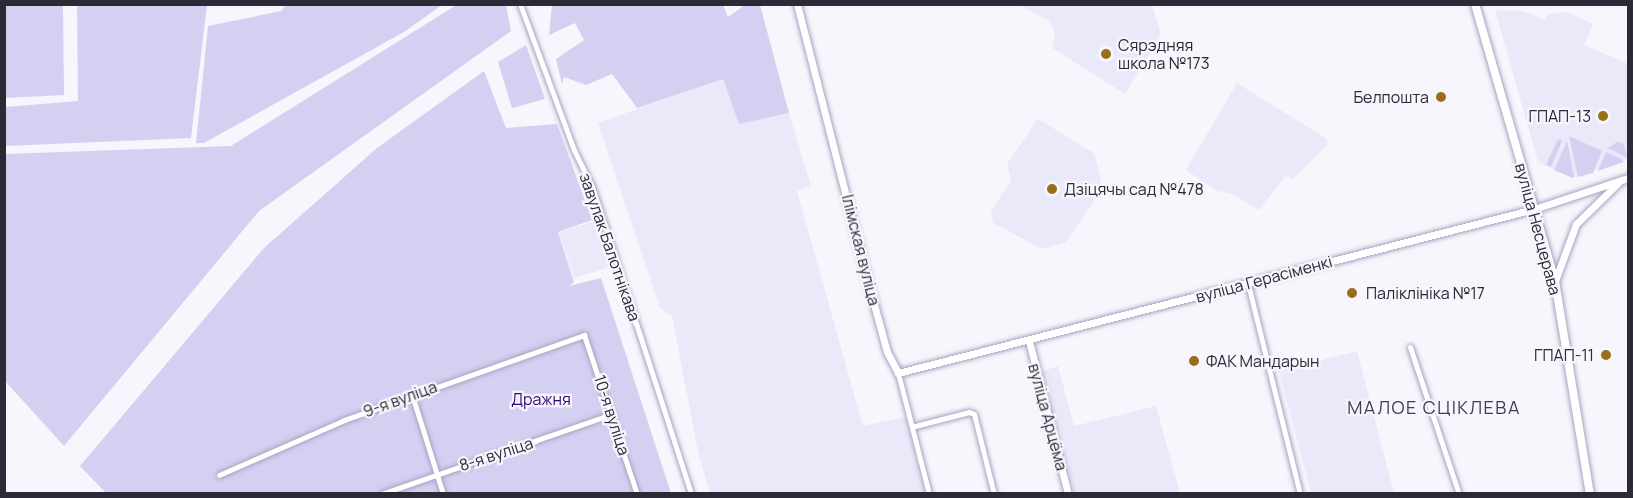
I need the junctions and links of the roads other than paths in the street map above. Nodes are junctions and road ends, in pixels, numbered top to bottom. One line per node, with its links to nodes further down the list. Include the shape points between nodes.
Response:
1 (520, 4): 20 (street, завулак Балотнікава, via 574,150 592,187)
2 (797, 4): 11 (street, Ілімская вуліца, via 887,352)
3 (1475, 4): 5 (main road, вуліца Несцерава)
4 (1625, 179): 5 (street, вуліца Герасіменкі); 6 (street, via 1576,224)
5 (1534, 209): 6 (main road, вуліца Несцерава); 7 (street, вуліца Герасіменкі)
6 (1555, 281): 26 (main road, вуліца Несцерава)
7 (1248, 284): 9 (street, вуліца Герасіменкі); 24 (street)
8 (586, 336): 12 (street, 9-я вуліца); 13 (street, 10-я вуліца)
9 (1029, 341): 11 (street, вуліца Герасіменкі); 23 (street, вуліца Арцёма)
10 (1410, 347): 25 (street)
11 (898, 373): 14 (street, Ілімская вуліца)
12 (412, 395): 15 (street); 16 (street, 9-я вуліца)
13 (612, 414): 15 (street, 8-я вуліца); 19 (street, 10-я вуліца)
14 (915, 426): 21 (street, Ілімская вуліца, via 916,450); 22 (street, via 974,414)
15 (436, 473): 17 (street, 8-я вуліца); 18 (street)
16 (219, 475)
17 (381, 494)
18 (443, 494)
19 (638, 494)
20 (691, 494)
21 (929, 494)
22 (994, 494)
23 (1068, 494)
24 (1300, 494)
25 (1459, 494)
26 (1590, 494)

